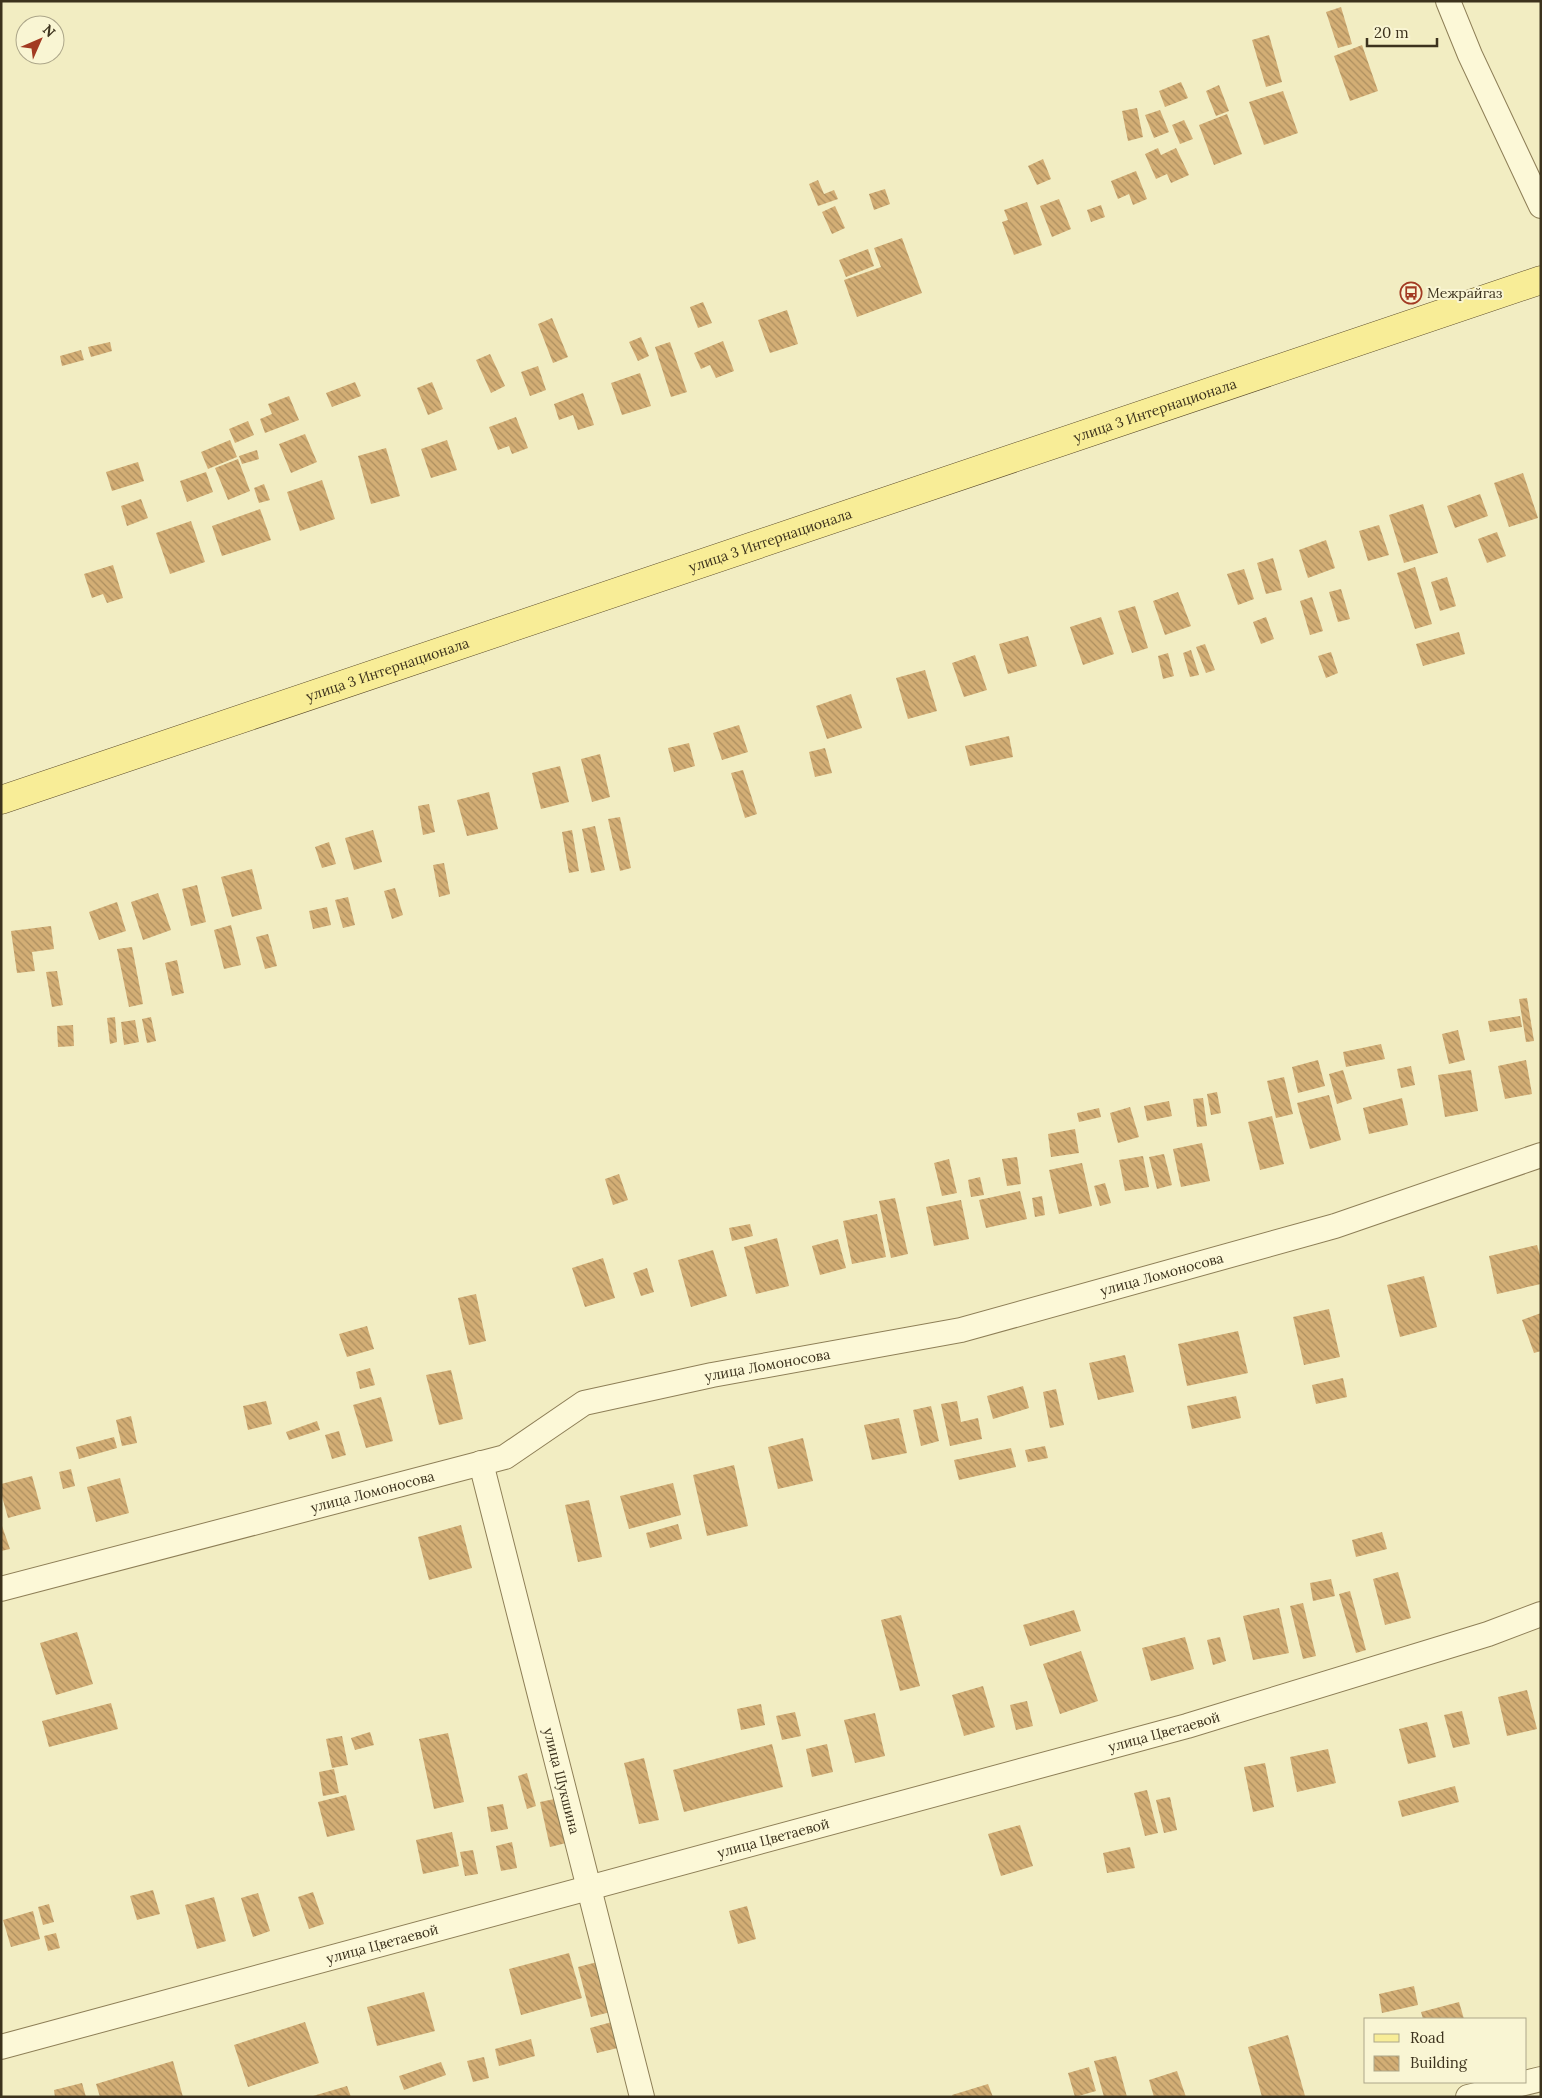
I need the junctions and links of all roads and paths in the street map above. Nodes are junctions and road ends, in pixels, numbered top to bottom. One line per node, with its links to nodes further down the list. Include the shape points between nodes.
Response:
1 (1448, 1): 2 (street)
2 (1541, 206)
3 (1541, 280): 4 (main road, улица 3 Интернационала)
4 (1, 800)
5 (1541, 1155): 6 (street, улица Ломоносова, via 1335,1226 961,1330 712,1375 584,1403 506,1457)
6 (481, 1463): 7 (street, улица Ломоносова); 9 (street, улица Шукшина)
7 (1, 1589)
8 (1541, 1614): 9 (street, улица Цветаевой, via 1488,1634 1187,1726)
9 (589, 1887): 10 (street, улица Цветаевой); 14 (street, улица Шукшина)
10 (1, 2047)
11 (1541, 2079): 12 (street)
12 (1527, 2082)
13 (1525, 2083): 15 (street)
14 (642, 2097)
15 (1468, 2097)

